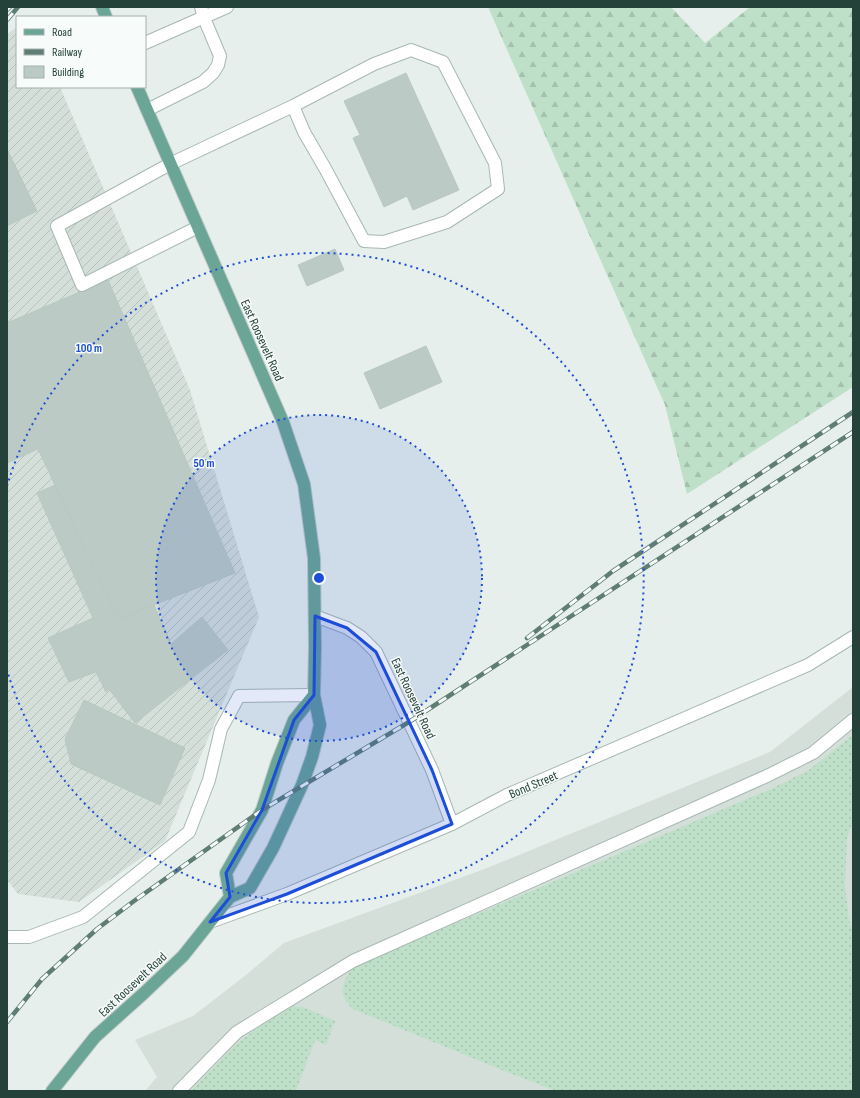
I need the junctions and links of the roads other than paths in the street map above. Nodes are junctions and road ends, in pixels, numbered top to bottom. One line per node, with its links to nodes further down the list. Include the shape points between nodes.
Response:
1 (227, 7): 2 (street)
2 (203, 12): 3 (street); 6 (street, via 220,56 218,65 202,82)
3 (146, 42)
4 (137, 88): 6 (main road, East Roosevelt Road)
5 (293, 106): 5 (street, via 304,132 364,241 384,242 447,222 498,189 496,163 443,62 410,50 374,64); 7 (street)
6 (147, 110): 7 (main road, East Roosevelt Road)
7 (170, 164): 8 (main road, East Roosevelt Road); 8 (street, via 57,226 82,285)
8 (198, 227): 9 (main road, East Roosevelt Road, via 283,422 304,484 314,558)
9 (315, 616): 11 (main road, East Roosevelt Road); 13 (street, East Roosevelt Road, via 348,628 376,652 432,770)
10 (853, 637): 13 (street, Bond Street, via 808,665 507,795)
11 (314, 694): 14 (main road, via 294,720 262,810 226,873); 14 (main road, East Roosevelt Road, via 320,725 302,785 273,848 250,888); 16 (street, via 239,696 221,729 209,780 189,832 83,917 29,937)
12 (853, 720): 18 (street, via 813,753 769,775 353,961 237,1032)
13 (452, 824): 15 (street, Bond Street, via 287,894)
14 (230, 897): 15 (main road, East Roosevelt Road)
15 (210, 922): 17 (main road, East Roosevelt Road, via 183,956 95,1037)
16 (7, 937)
17 (52, 1091)
18 (179, 1091)

